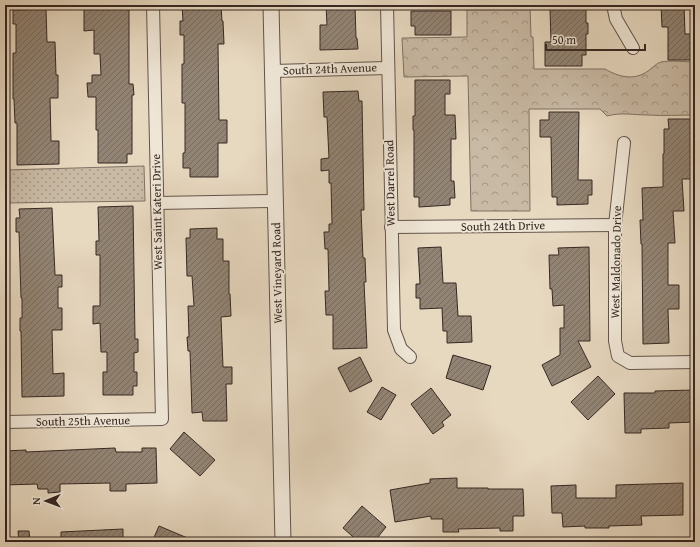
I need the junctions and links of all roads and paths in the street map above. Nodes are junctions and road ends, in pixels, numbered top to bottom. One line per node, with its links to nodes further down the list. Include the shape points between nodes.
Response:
1 (153, 5): 10 (street, West Saint Kateri Drive)
2 (271, 5): 7 (street, West Vineyard Road)
3 (387, 5): 6 (street, West Darrel Road)
4 (613, 5): 5 (street, via 616,19)
5 (633, 48)
6 (388, 68): 7 (street, South 24th Avenue); 12 (street, West Darrel Road)
7 (272, 71): 9 (street, West Vineyard Road)
8 (624, 143): 11 (street, West Maldonado Drive)
9 (276, 201): 10 (street); 17 (street, West Vineyard Road)
10 (157, 203): 15 (street, West Saint Kateri Drive)
11 (615, 225): 12 (street, South 24th Drive); 14 (street, West Maldonado Drive, via 615,341 618,356 630,363)
12 (391, 227): 13 (street, West Darrel Road, via 394,330 402,349)
13 (410, 357)
14 (695, 362)
15 (162, 419): 16 (street, South 25th Avenue)
16 (5, 422)
17 (283, 542)

